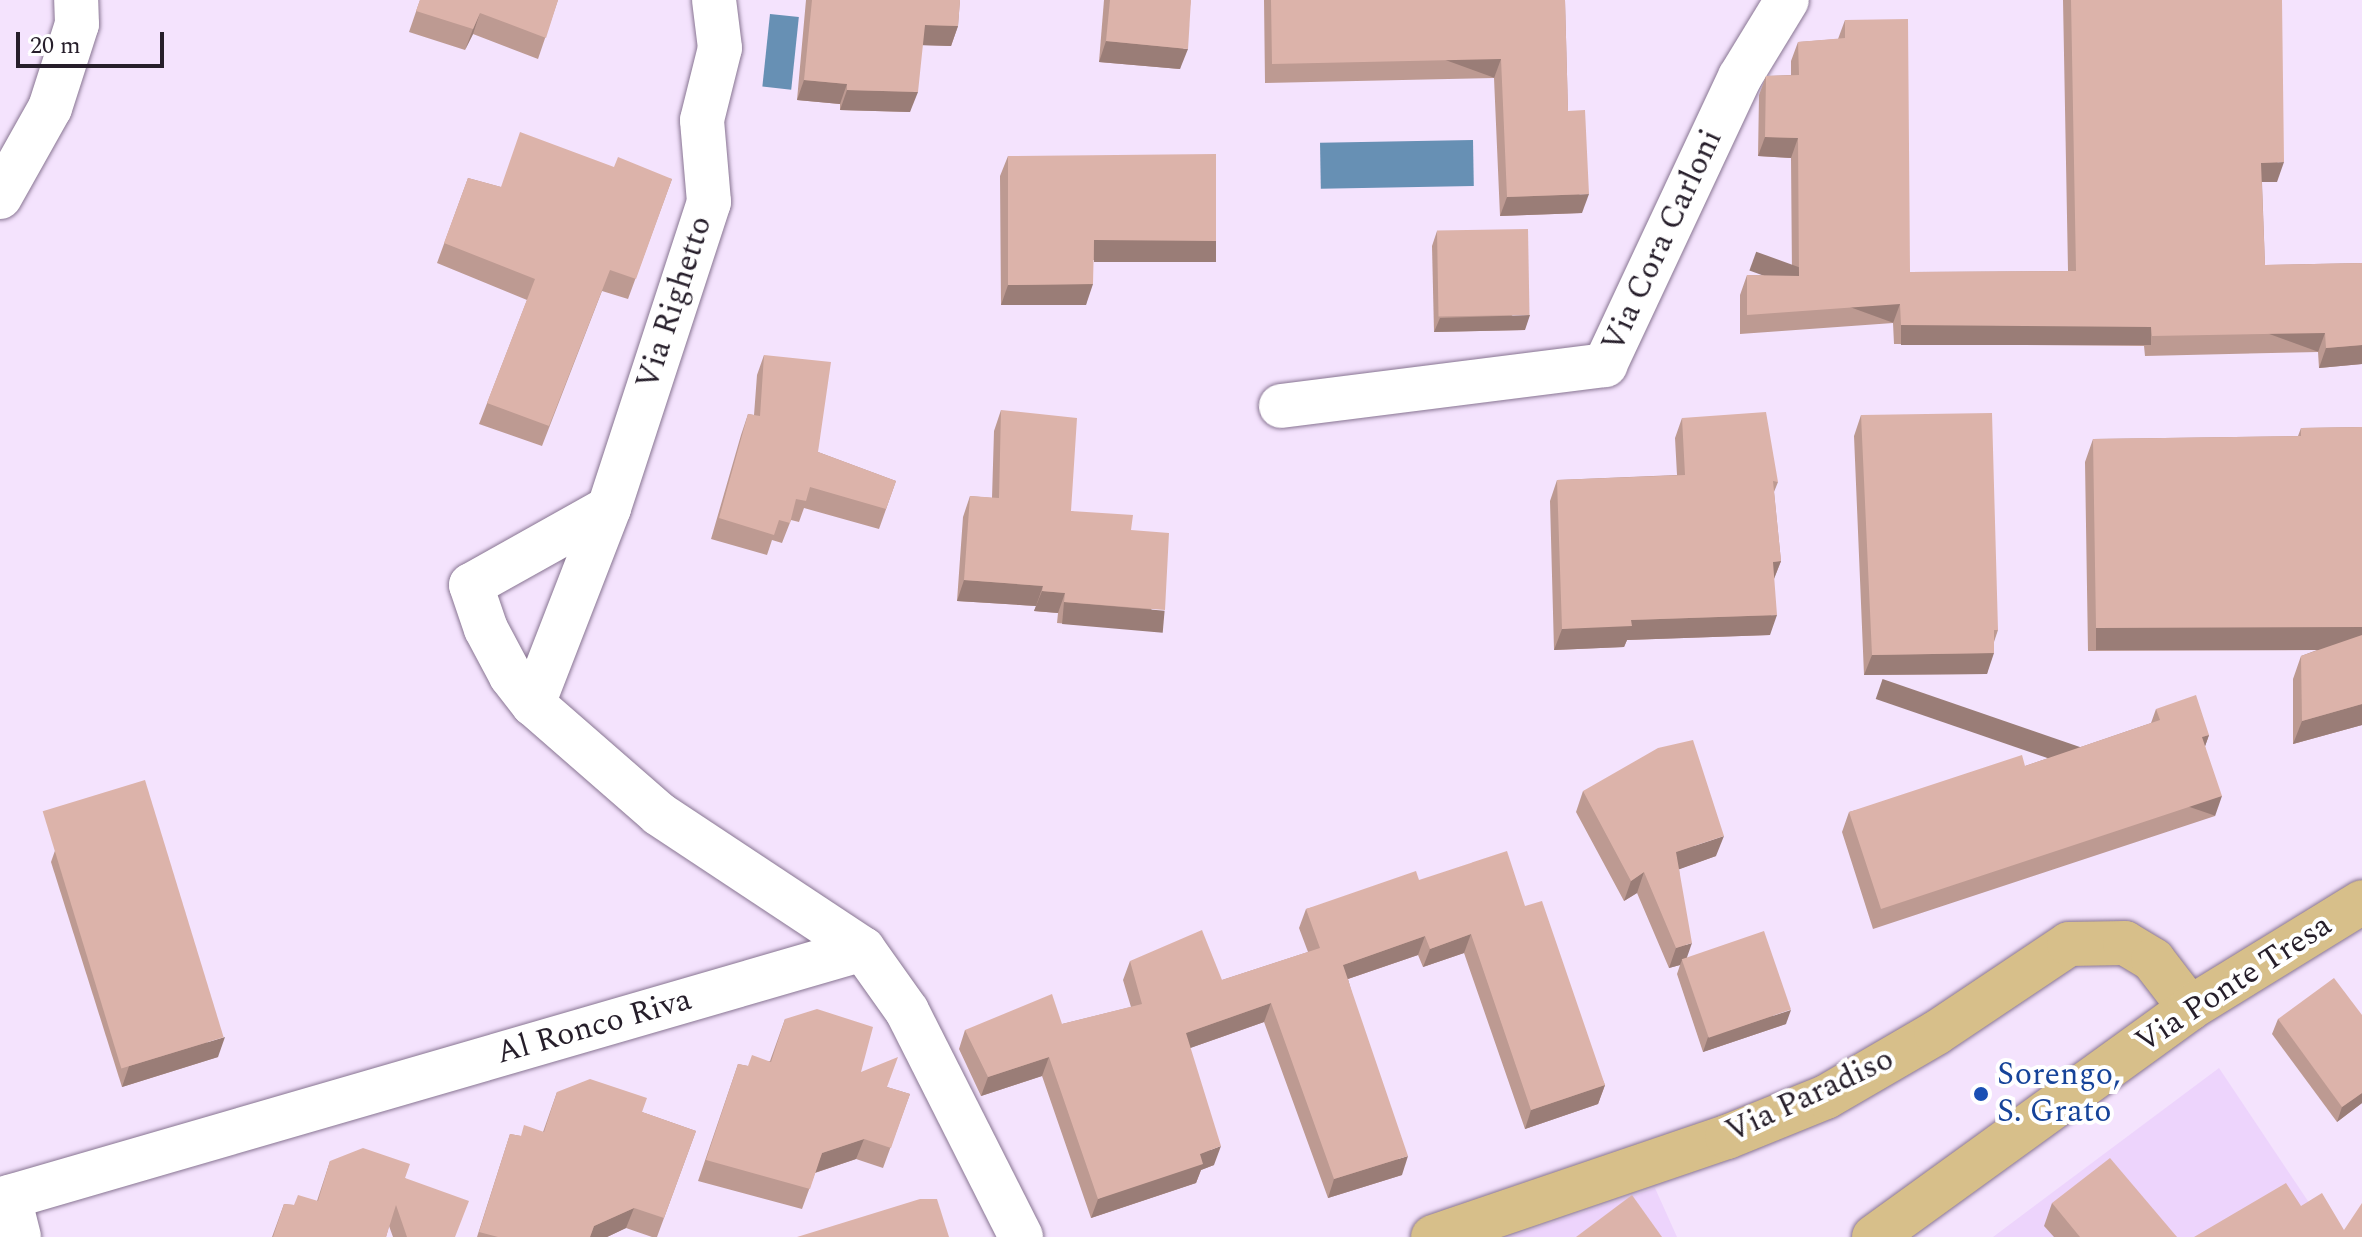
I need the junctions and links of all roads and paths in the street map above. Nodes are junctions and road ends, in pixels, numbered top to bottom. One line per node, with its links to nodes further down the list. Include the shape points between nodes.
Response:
1 (76, 0): 4 (street, via 77,24 50,108)
2 (714, 0): 6 (street, Via Righetto, via 720,48 702,120 709,202)
3 (1787, 0): 5 (street, Via Cora Carloni, via 1740,77 1605,365)
4 (0, 197)
5 (1281, 406)
6 (609, 508): 7 (street, Via Righetto); 7 (street, via 471,585 486,629)
7 (533, 704): 9 (street, via 659,814)
8 (2362, 902): 10 (main road, Via Ponte Tresa)
9 (863, 949): 11 (street, Al Ronco Riva); 12 (street, via 907,1011)
10 (2190, 1008): 13 (main road, Via Paradiso, via 2153,960 2125,943 2069,944 1936,1033 1826,1097 1727,1137); 14 (main road, Via Ponte Tresa)
11 (9, 1208)
12 (1021, 1237)
13 (1433, 1237)
14 (1874, 1237)

